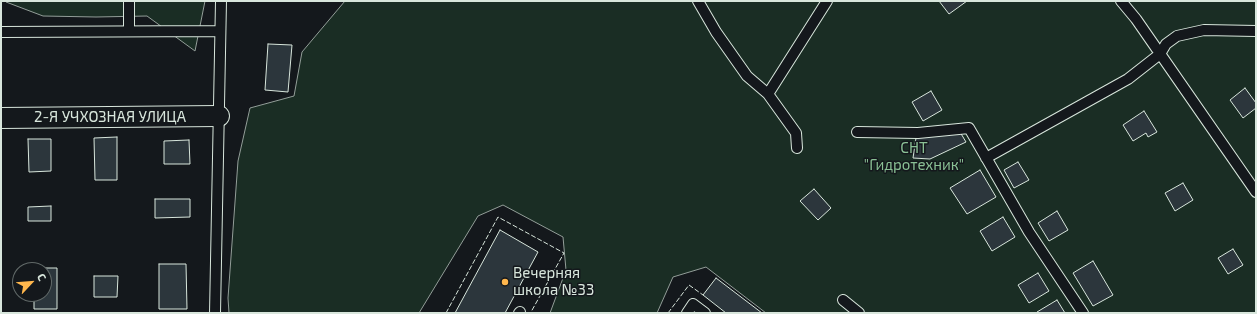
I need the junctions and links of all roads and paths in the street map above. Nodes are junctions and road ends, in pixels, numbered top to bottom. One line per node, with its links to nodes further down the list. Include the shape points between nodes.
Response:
1 (129, 1): 7 (lane)
2 (220, 1): 6 (lane)
3 (698, 1): 11 (lane, via 747,76)
4 (827, 1): 11 (lane)
5 (1121, 1): 10 (lane)
6 (220, 30): 7 (lane); 12 (lane)
7 (129, 31): 9 (lane)
8 (1256, 31): 10 (lane, via 1204,30 1177,36 1166,44)
9 (1, 32)
10 (1160, 54): 16 (lane, via 1128,79); 17 (lane)
11 (768, 94): 15 (lane, via 796,132)
12 (219, 116): 13 (street, 2-Я УЧХОЗНАЯ УЛИЦА); 19 (lane)
13 (1, 118)
14 (858, 132): 16 (lane, via 918,133 969,128)
15 (797, 148)
16 (986, 158): 23 (lane, via 1029,232)
17 (1256, 192)
18 (843, 300): 22 (lane)
19 (215, 313)
20 (687, 313): 21 (lane, via 693,304)
21 (705, 313)
22 (859, 313)
23 (1083, 313)

